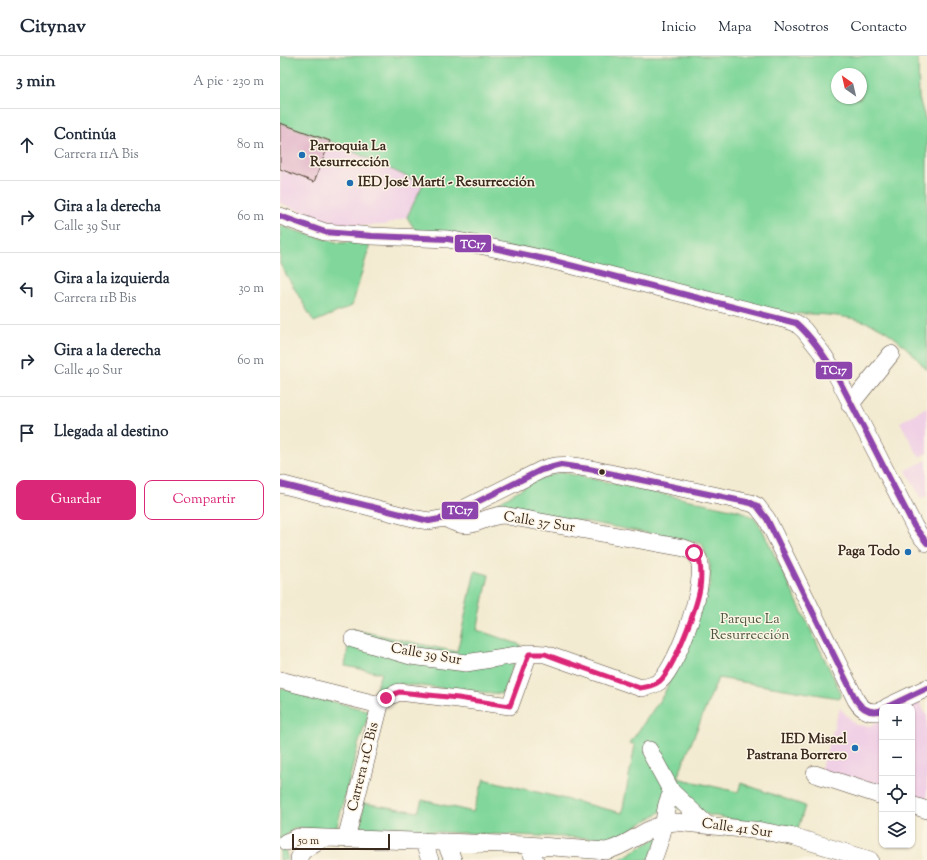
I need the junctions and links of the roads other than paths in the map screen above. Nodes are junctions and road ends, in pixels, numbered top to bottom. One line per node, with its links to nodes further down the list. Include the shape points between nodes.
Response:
1 (280, 216): 3 (street, via 325,232 448,239 484,246 562,263 796,323 836,374)
2 (891, 354): 3 (street)
3 (850, 405): 6 (street, via 914,526)
4 (280, 484): 5 (street, via 417,519 428,521)
5 (445, 518): 10 (street, Calle 37 Sur, via 463,526 503,515 684,548 694,553 700,564 700,587 675,658); 14 (street, via 541,470 555,466 589,469 757,506 767,519 858,704)
6 (927, 543)
7 (353, 639): 8 (street, Calle 39 Sur, via 411,656 466,663)
8 (529, 654): 10 (street, Calle 39 Sur, via 545,654 640,688); 12 (street, via 510,706 399,692)
9 (280, 680): 12 (street)
10 (660, 681)
11 (927, 688): 13 (street)
12 (383, 702): 24 (street, Carrera 11C Bis)
13 (894, 704)
14 (874, 710)
15 (649, 750): 17 (street)
16 (815, 774): 18 (street)
17 (672, 792): 21 (street, via 664,814); 22 (street)
18 (879, 795)
19 (915, 806): 20 (street)
20 (927, 810)
21 (664, 824): 22 (street, Calle 41 Sur); 28 (street, Calle 41 Sur, via 606,851); 32 (street)
22 (706, 824): 33 (street, Calle 41 Sur, via 795,838)
23 (324, 838): 24 (street); 26 (street, via 298,837); 29 (street, via 304,850)
24 (346, 839): 25 (street)
25 (423, 841): 27 (street); 30 (street)
26 (286, 842)
27 (445, 842): 28 (street); 31 (street)
28 (531, 853)
29 (299, 860)
30 (430, 860)
31 (453, 860)
32 (653, 860)
33 (870, 860)

